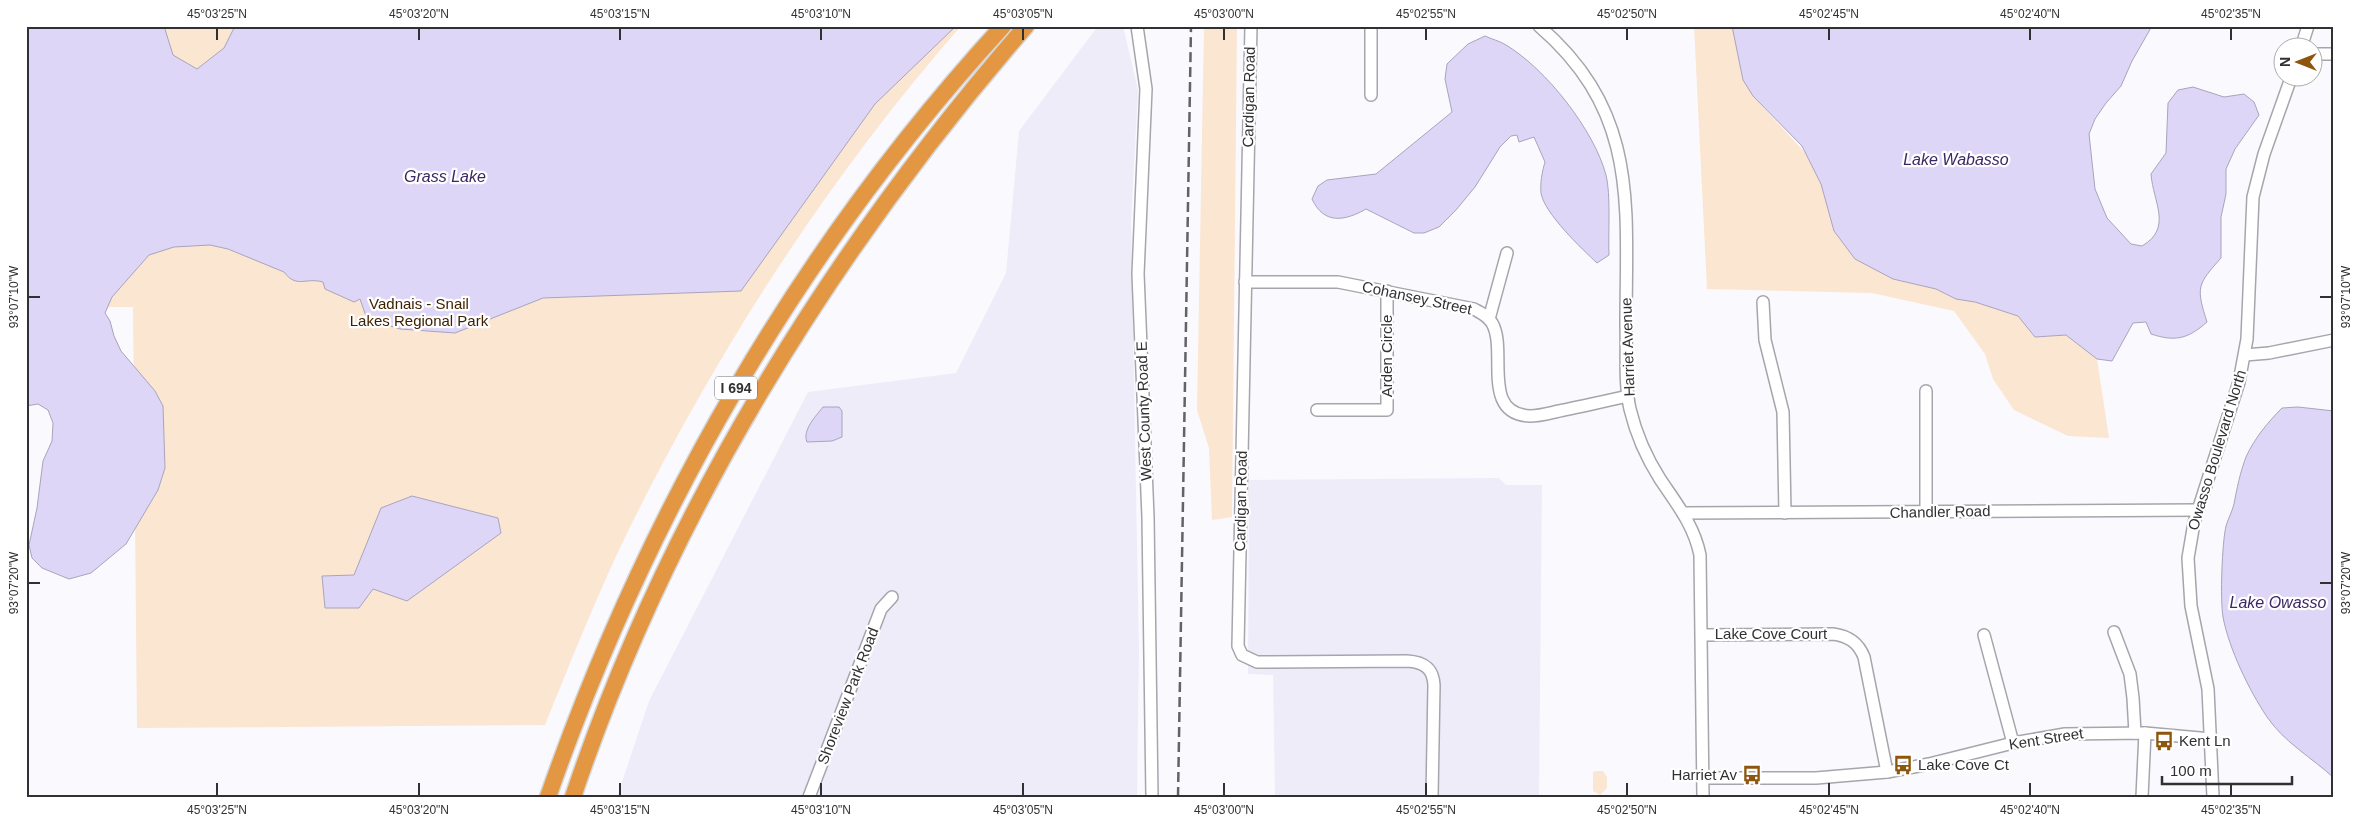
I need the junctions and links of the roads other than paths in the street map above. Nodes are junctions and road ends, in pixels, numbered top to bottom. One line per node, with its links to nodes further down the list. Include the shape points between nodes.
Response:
1 (1003, 26): 34 (highway, I 694, via 947,90 862,198 746,372 680,489 642,565 588,688)
2 (1026, 26): 35 (highway, I 694, via 948,119 870,223 755,403 660,583)
3 (1137, 26): 37 (street, West County Road E, via 1146,89 1138,274 1148,518)
4 (1251, 26): 12 (street, Cardigan Road)
5 (1371, 26): 10 (street)
6 (2308, 26): 8 (street)
7 (1541, 27): 19 (street, Harriet Avenue, via 1570,57 1596,95 1620,157 1626,202)
8 (2304, 38)
9 (2287, 88): 17 (street, Owasso Boulevard North, via 2264,154 2254,196)
10 (1371, 95)
11 (1507, 253): 15 (street)
12 (1245, 282): 13 (street, Cohansey Street, via 1338,282); 38 (street, Cardigan Road, via 1238,646 1242,655 1258,662 1407,661 1426,664 1434,685)
13 (1387, 291): 15 (street, Cohansey Street, via 1474,309); 20 (street, Arden Circle, via 1387,410)
14 (1763, 302): 24 (street, via 1765,340 1783,412)
15 (1489, 319): 19 (street, Cohansey Street, via 1496,332 1499,392 1514,411 1523,415 1539,415)
16 (2334, 340): 17 (street)
17 (2245, 355): 21 (street, Owasso Boulevard North)
18 (1926, 391): 22 (street)
19 (1628, 396): 23 (street, Harriet Avenue, via 1634,424 1648,460)
20 (1316, 410)
21 (2198, 510): 22 (street, Chandler Road); 30 (street, Owasso Boulevard North, via 2190,540 2188,575 2208,689)
22 (1926, 512): 24 (street, Chandler Road)
23 (1683, 513): 24 (street, Chandler Road); 27 (street, Harriet Avenue, via 1697,540 1700,555)
24 (1785, 513)
25 (892, 597): 36 (street, Shoreview Park Road, via 882,609)
26 (2114, 632): 29 (street, via 2130,674)
27 (1702, 635): 32 (street, Lake Cove Court, via 1833,634 1856,643 1864,657); 33 (street, Harriet Avenue)
28 (1984, 636): 31 (street)
29 (2140, 733): 30 (street, Kent Street); 31 (street, Kent Street, via 2065,734); 40 (street)
30 (2211, 739): 41 (street, Owasso Boulevard North)
31 (2013, 743): 32 (street, Kent Street)
32 (1887, 772): 33 (street, Kent Street, via 1816,778)
33 (1703, 778): 39 (street, Harriet Avenue)
34 (548, 797)
35 (573, 797)
36 (809, 797)
37 (1152, 797)
38 (1432, 797)
39 (1704, 797)
40 (2142, 797)
41 (2213, 797)

